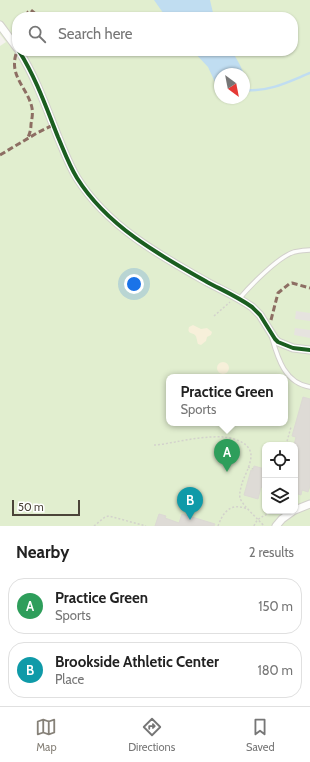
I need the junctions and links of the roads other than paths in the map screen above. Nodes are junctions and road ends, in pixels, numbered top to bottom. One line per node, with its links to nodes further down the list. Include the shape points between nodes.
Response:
1 (0, 25): 2 (street)
2 (12, 41)
3 (22, 56): 5 (street, via 34,77 72,169 95,202 138,240)
4 (310, 250): 5 (lane, via 294,252 281,259)
5 (237, 298): 6 (street, via 254,308)
6 (270, 331): 7 (street, via 280,343); 8 (lane, via 278,358)
7 (310, 350)
8 (287, 374)
9 (288, 375): 10 (lane)
10 (303, 386): 11 (lane); 12 (lane)
11 (310, 387)
12 (310, 391)
13 (310, 504): 14 (street)
14 (298, 508)
15 (289, 514): 16 (street)
16 (276, 526)

